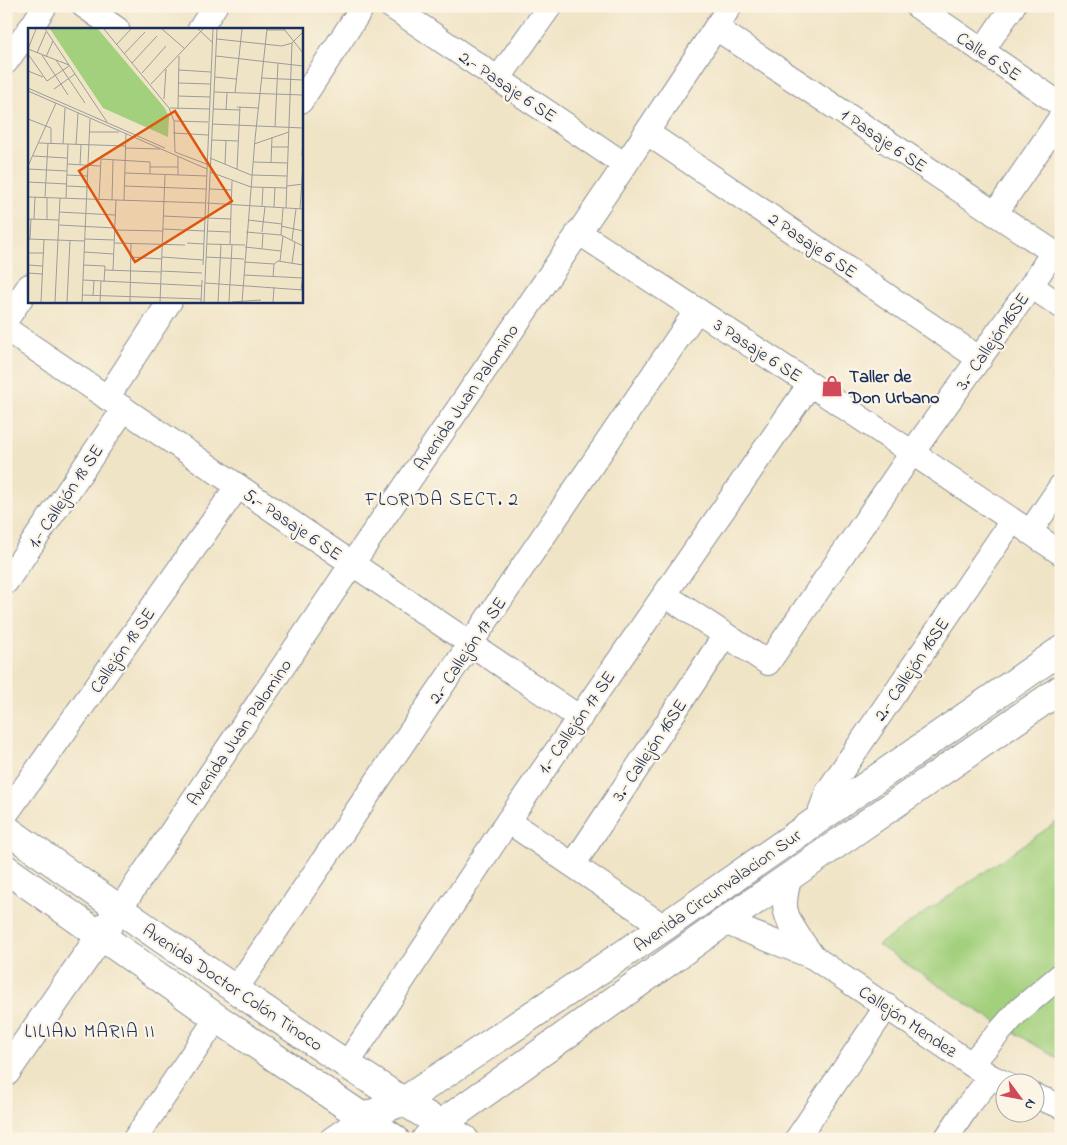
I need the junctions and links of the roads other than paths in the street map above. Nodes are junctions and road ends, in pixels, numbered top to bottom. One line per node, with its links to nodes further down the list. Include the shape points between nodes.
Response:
1 (45, 6): 10 (street)
2 (84, 6): 11 (street)
3 (215, 6): 12 (street)
4 (363, 6): 18 (street)
5 (550, 6): 17 (street)
6 (730, 6): 13 (street, Avenida Juan Palomino)
7 (917, 6): 15 (street, Calle 6 SE)
8 (1013, 6): 15 (street)
9 (394, 7): 17 (street, 2.- Pasaje 6 SE)
10 (30, 28)
11 (116, 28)
12 (201, 28)
13 (716, 28): 21 (street, Avenida Juan Palomino); 23 (street, 1 Pasaje 6 SE)
14 (28, 30): 16 (street)
15 (982, 51): 19 (street, Calle 6 SE)
16 (6, 62)
17 (498, 79): 22 (street, 2.- Pasaje 6 SE)
18 (302, 99)
19 (1061, 105)
20 (1061, 117): 23 (street)
21 (646, 132): 22 (street, Avenida Juan Palomino); 33 (street, 2 Pasaje 6 SE)
22 (625, 165): 24 (street, Avenida Juan Palomino)
23 (995, 214): 25 (street, 1 Pasaje 6 SE)
24 (578, 232): 30 (street, 3 Pasaje 6 SE); 41 (street, Avenida Juan Palomino)
25 (1053, 252): 26 (street, 3.- Callejón16SE)
26 (1031, 286): 29 (street); 33 (street, 3.- Callejón16SE)
27 (28, 287): 31 (street)
28 (169, 302): 35 (street, 1.- Callejón 18 SE)
29 (1061, 306)
30 (697, 310): 34 (street, 3 Pasaje 6 SE); 45 (street, 2.- Callejón 17 SE)
31 (6, 320)
32 (6, 329): 35 (street, 5.- Pasaje 6 SE)
33 (980, 359): 36 (street, 3.- Callejón16SE)
34 (810, 384): 36 (street, 3 Pasaje 6 SE); 43 (street, 1.- Callejón 17 SE)
35 (116, 404): 37 (street, 5.- Pasaje 6 SE); 42 (street, 1.- Callejón 18 SE)
36 (912, 453): 39 (street, 3 Pasaje 6 SE); 44 (street, via 768,663)
37 (238, 486): 41 (street, 5.- Pasaje 6 SE); 49 (street, Callejón 18 SE)
38 (1061, 486): 39 (street, 2.- Callejón 16SE)
39 (1021, 526): 40 (street, 3 Pasaje 6 SE); 51 (street, 2.- Callejón 16SE, via 828,791)
40 (1061, 553)
41 (352, 564): 45 (street, 5.- Pasaje 6 SE); 57 (street, Avenida Juan Palomino)
42 (6, 582)
43 (664, 595): 44 (street); 48 (street, 1.- Callejón 17 SE)
44 (726, 635): 54 (street, 3.- Callejón 16SE)
45 (471, 644): 48 (street, 5.- Pasaje 6 SE); 63 (street, 2.- Callejón 17 SE)
46 (1061, 650): 51 (main road, Avenida Circunvalacion Sur)
47 (1061, 689): 53 (main road, Avenida Circunvalacion Sur)
48 (580, 718): 50 (street, 1.- Callejón 17 SE)
49 (6, 814)
50 (508, 821): 54 (street); 66 (street, 1.- Callejón 17 SE)
51 (809, 826): 53 (main road); 59 (main road, Avenida Circunvalacion Sur)
52 (6, 829): 57 (main road, Avenida Doctor Colón Tinoco)
53 (821, 855): 56 (main road, Avenida Circunvalacion Sur)
54 (573, 865): 59 (street)
55 (6, 869): 60 (main road, Avenida Doctor Colón Tinoco)
56 (790, 876): 58 (main road, Avenida Circunvalacion Sur); 61 (street, Callejón Mendez, via 785,911)
57 (119, 910): 60 (main road, Avenida Juan Palomino); 63 (main road, Avenida Doctor Colón Tinoco)
58 (724, 922): 61 (street, Callejón Mendez); 75 (main road, Avenida Circunvalacion Sur)
59 (664, 927): 72 (main road, Avenida Circunvalacion Sur)
60 (101, 936): 65 (main road, Avenida Doctor Colón Tinoco); 68 (main road, Avenida Juan Palomino)
61 (813, 956): 64 (street, Callejón Mendez)
62 (1061, 975): 67 (street, via 1017,1012)
63 (236, 989): 66 (main road, Avenida Doctor Colón Tinoco)
64 (887, 1006): 67 (street, Callejón Mendez); 80 (street)
65 (217, 1018): 74 (main road, Avenida Doctor Colón Tinoco); 76 (street)
66 (348, 1064): 72 (main road, Avenida Doctor Colón Tinoco)
67 (971, 1064): 69 (street, Callejón Mendez)
68 (6, 1072)
69 (994, 1078)
70 (994, 1083): 81 (street, via 967,1107)
71 (1044, 1100): 73 (street)
72 (404, 1101): 74 (main road, Avenida Circunvalacion Sur); 75 (main road, Avenida Doctor Colón Tinoco)
73 (1061, 1106)
74 (364, 1117): 77 (street); 78 (main road, Avenida Doctor Colón Tinoco)
75 (434, 1131): 79 (main road, Avenida Doctor Colón Tinoco)
76 (135, 1139)
77 (332, 1139)
78 (395, 1139)
79 (464, 1139)
80 (797, 1139)
81 (946, 1139)

